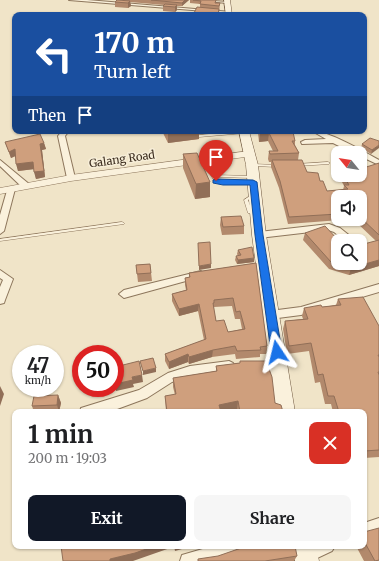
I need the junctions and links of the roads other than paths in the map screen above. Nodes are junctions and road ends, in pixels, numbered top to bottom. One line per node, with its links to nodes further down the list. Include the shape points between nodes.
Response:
1 (71, 0): 6 (street)
2 (192, 0): 3 (street)
3 (197, 0): 4 (street)
4 (227, 1): 8 (main road)
5 (170, 2): 6 (street, via 187,4)
6 (187, 9): 7 (street)
7 (218, 12)
8 (229, 12)
9 (63, 134): 25 (street, via 61,136)
10 (218, 134): 13 (lane)
11 (245, 134): 24 (main road)
12 (321, 134): 14 (street)
13 (200, 136)
14 (335, 141): 15 (street); 16 (street)
15 (305, 142)
16 (345, 146)
17 (367, 157): 21 (street)
18 (204, 160): 24 (street, Galang Road); 24 (lane, via 219,183); 25 (street, Galang Road)
19 (0, 162): 26 (street)
20 (328, 163): 22 (lane)
21 (379, 163)
22 (292, 165)
23 (285, 166): 24 (lane)
24 (252, 175): 32 (main road)
25 (72, 178): 26 (street, Galang Road)
26 (26, 186): 27 (street, Galang Road)
27 (11, 189): 28 (street, Galang Road); 30 (street)
28 (0, 191)
29 (122, 224): 33 (lane)
30 (0, 231)
31 (342, 234): 32 (street, via 330,227)
32 (259, 235): 39 (main road, via 257,266)
33 (0, 240)
34 (0, 273): 38 (street, via 8,280)
35 (210, 273): 37 (street, via 189,276)
36 (379, 288): 39 (street, via 301,311)
37 (124, 294)
38 (0, 300)
39 (270, 315): 42 (main road, via 271,363)
40 (243, 364): 41 (street, via 190,371 168,378 143,394)
41 (98, 409)
42 (284, 409)
43 (379, 526): 44 (street)
44 (367, 530)
45 (230, 549): 48 (street)
46 (319, 549): 47 (street)
47 (306, 554)
48 (188, 561)

